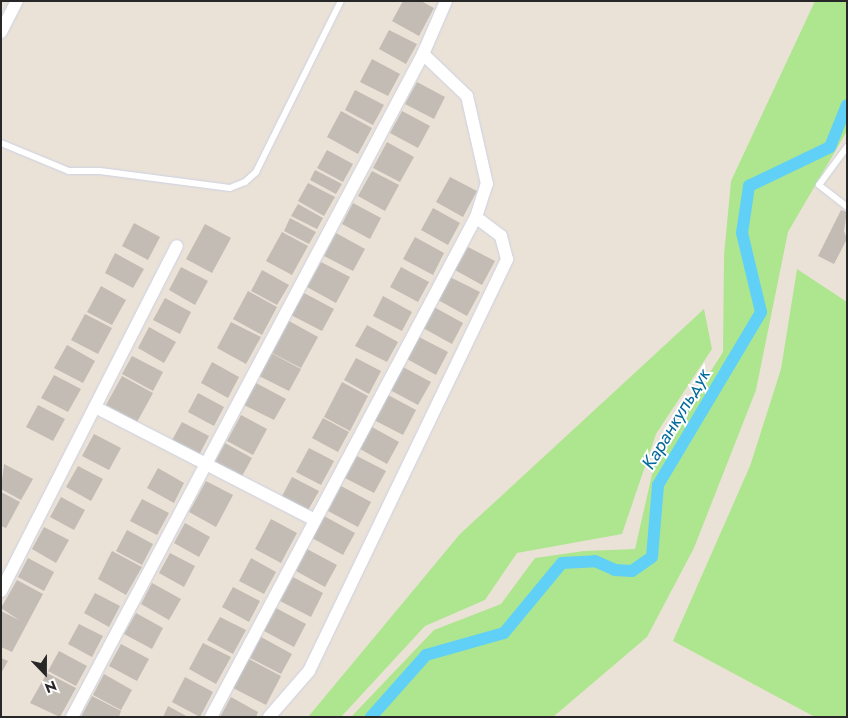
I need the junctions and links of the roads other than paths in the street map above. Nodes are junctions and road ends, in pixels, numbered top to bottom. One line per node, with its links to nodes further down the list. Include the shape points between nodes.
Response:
1 (17, 1): 4 (street)
2 (341, 1): 6 (lane, via 256,172 245,182 230,188 100,171 68,171)
3 (446, 1): 5 (street)
4 (1, 32)
5 (424, 54): 9 (street, via 467,96 487,184); 12 (street)
6 (1, 143)
7 (847, 147): 8 (lane, via 818,186)
8 (847, 207)
9 (476, 216): 13 (street); 17 (street, via 502,236 507,259 309,671)
10 (177, 246): 11 (street)
11 (95, 407): 12 (street); 14 (street)
12 (206, 463): 13 (street); 15 (street)
13 (315, 520): 16 (street)
14 (1, 592)
15 (72, 717)
16 (210, 717)
17 (269, 717)

